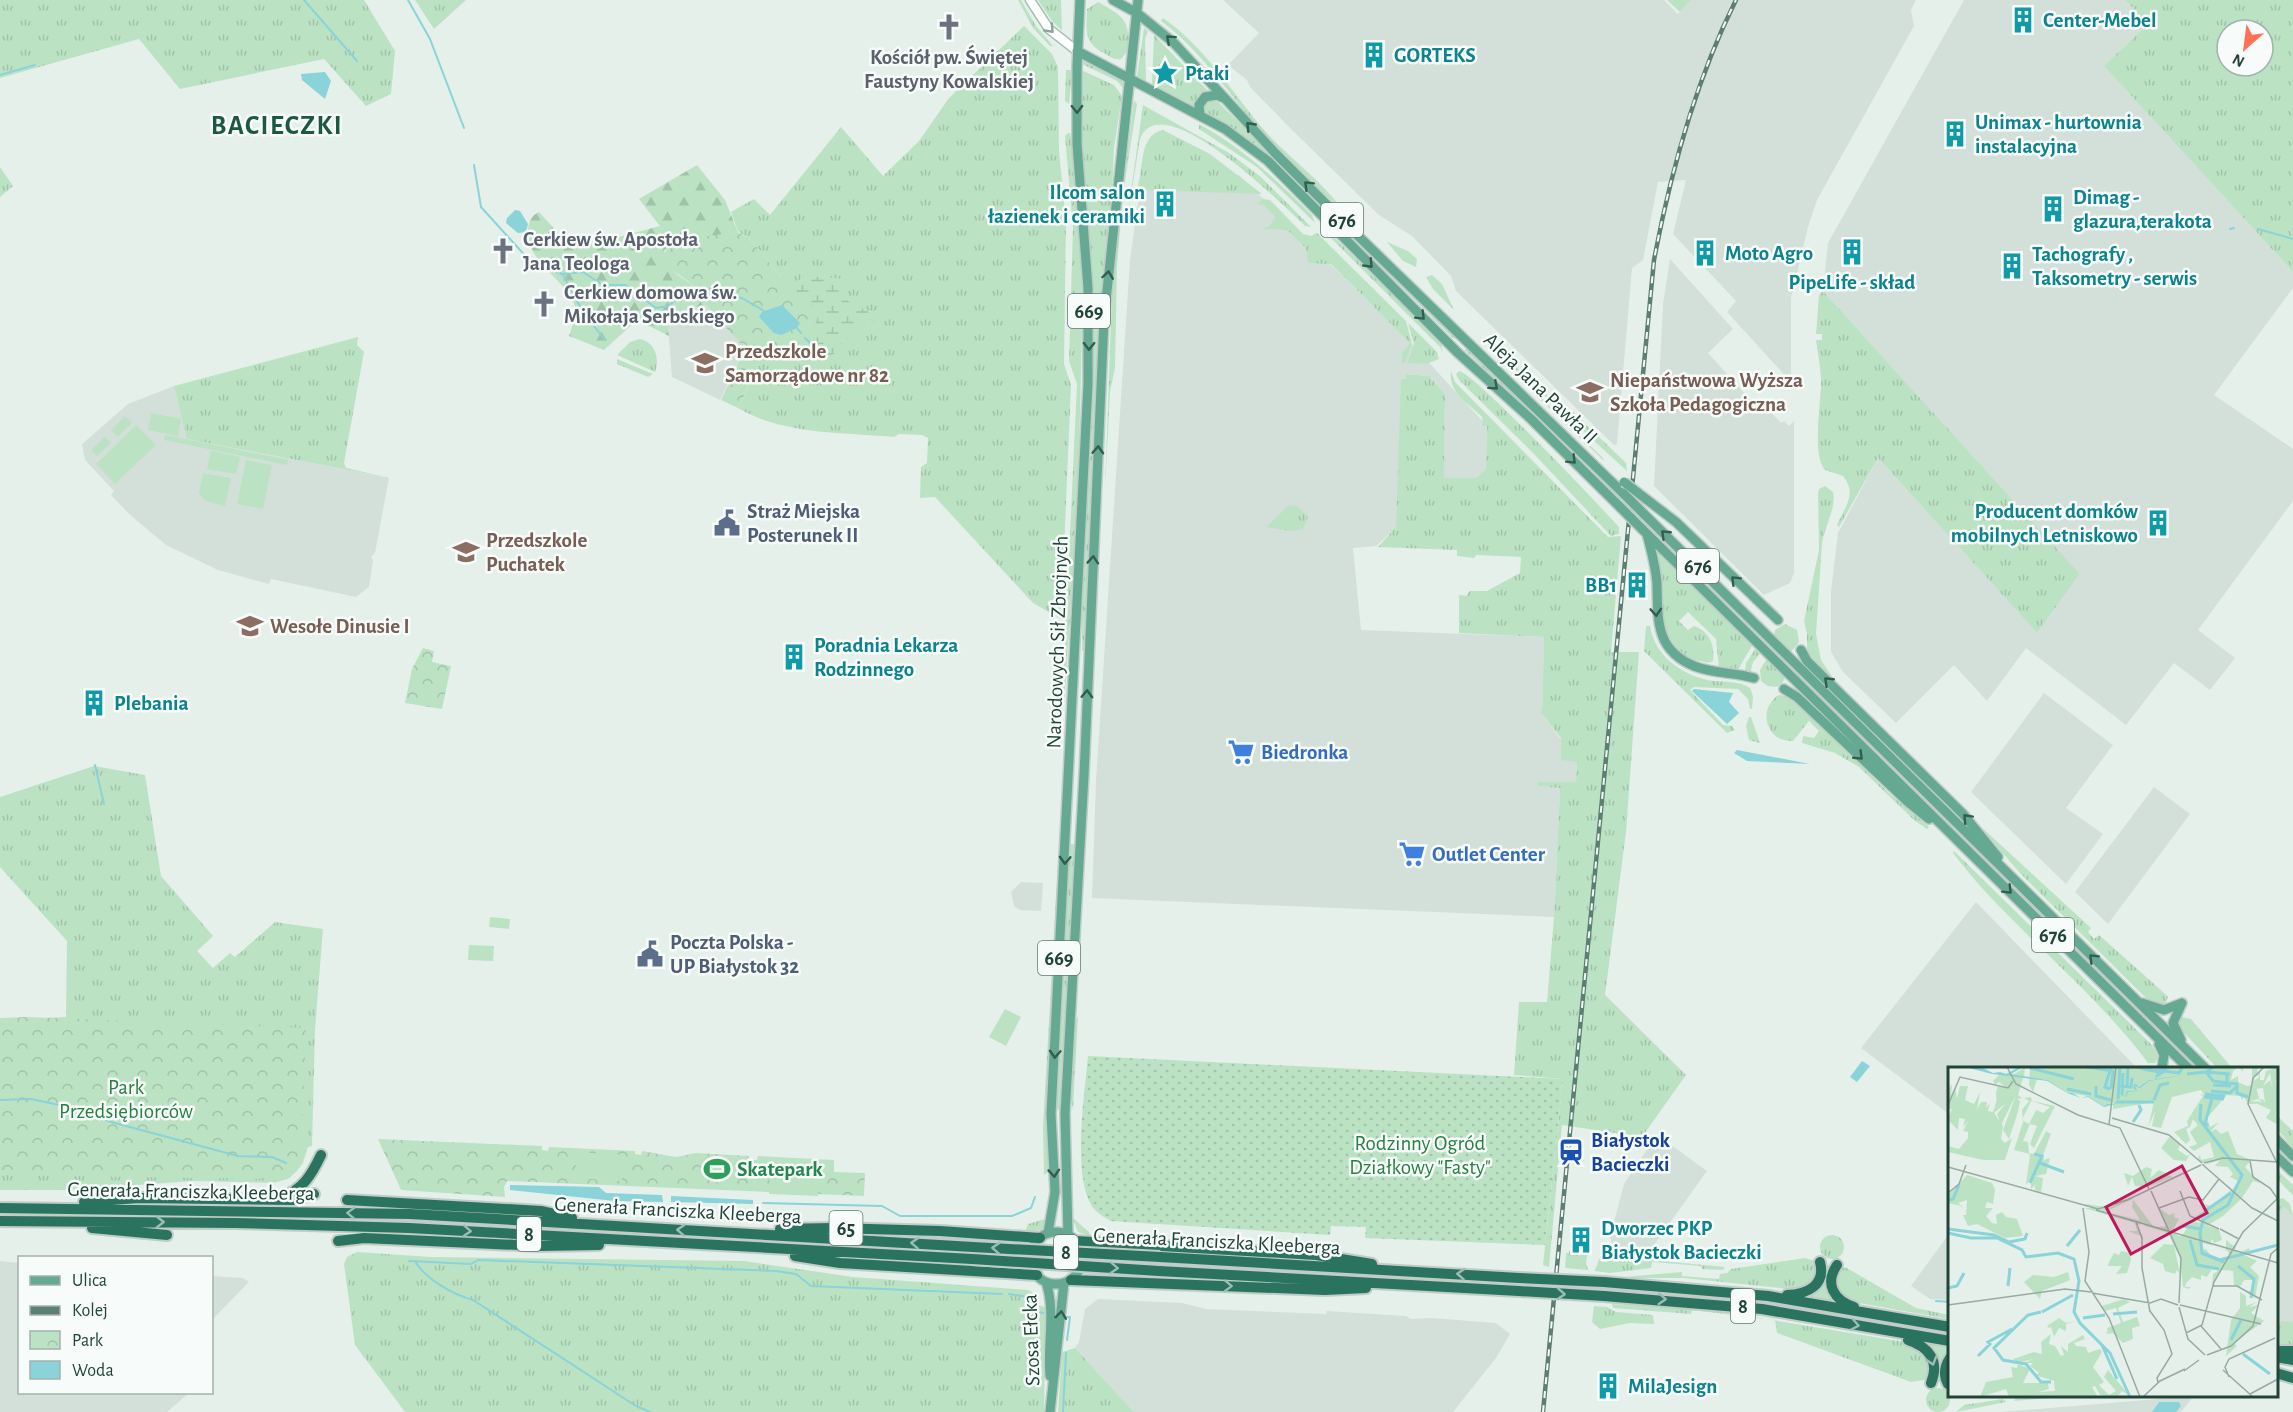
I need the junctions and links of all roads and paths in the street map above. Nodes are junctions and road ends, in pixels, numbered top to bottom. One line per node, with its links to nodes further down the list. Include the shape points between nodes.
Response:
1 (1030, 0): 6 (main road, 676, one-way to 6, via 1049,30)
2 (1080, 0): 6 (main road, 669)
3 (1113, 0): 5 (main road, 676)
4 (1138, 0): 5 (main road, 669)
5 (1137, 13): 7 (main road, 669); 8 (main road, Aleja Jana Pawła II / 676, one-way to 5, via 1174,43)
6 (1077, 51): 7 (main road, 676); 16 (main road, Narodowych Sił Zbrojnych / 669, one-way to 16, via 1078,185 1089,314)
7 (1131, 78): 9 (main road, Aleja Jana Pawła II / 676); 17 (main road, Narodowych Sił Zbrojnych / 669, one-way to 7, via 1104,319)
8 (1224, 98): 9 (main road, via 1205,97 1199,105); 10 (main road, Aleja Jana Pawła II / 676, one-way to 8)
9 (1200, 115): 11 (main road, Aleja Jana Pawła II / 676, one-way to 11, via 1249,146 1291,182)
10 (1468, 342): 11 (main road); 12 (main road, Aleja Jana Pawła II / 676)
11 (1458, 353): 13 (main road, Aleja Jana Pawła II / 676, one-way to 13, bridge)
12 (1600, 471): 14 (main road, one-way to 12, bridge, via 1676,522 1624,482); 23 (main road, Aleja Jana Pawła II / 676, one-way to 12, bridge)
13 (1645, 531): 18 (main road, one-way to 18, via 1657,585 1656,620 1665,641 1691,665); 22 (main road, Aleja Jana Pawła II / 676)
14 (1778, 620)
15 (1801, 650): 23 (main road, one-way to 15, via 1963,814 1807,661)
16 (1074, 661): 17 (main road); 20 (main road, Narodowych Sił Zbrojnych / 669)
17 (1088, 662): 21 (main road, Narodowych Sił Zbrojnych / 669, one-way to 17)
18 (1754, 678)
19 (1784, 689): 22 (main road, one-way to 22, via 1908,802)
20 (1068, 782): 21 (main road); 30 (main road, Narodowych Sił Zbrojnych / 669, one-way to 30)
21 (1084, 783): 31 (main road, Narodowych Sił Zbrojnych / 669)
22 (1951, 834): 25 (main road, 676, one-way to 25)
23 (2016, 881): 24 (main road, 676, one-way to 23)
24 (2135, 999): 26 (main road, 676); 26 (main road, via 2158,1010 2182,1003 2173,1023)
25 (2156, 1036): 27 (main road, via 2164,1054); 28 (main road, 676)
26 (2184, 1048): 29 (main road, 676)
27 (2162, 1067)
28 (2187, 1067)
29 (2204, 1067)
30 (1052, 1114): 31 (main road); 47 (main road, Narodowych Sił Zbrojnych / 669, one-way to 47, via 1055,1192)
31 (1065, 1114): 48 (main road, Narodowych Sił Zbrojnych / 669)
32 (2278, 1140): 34 (main road)
33 (321, 1155): 38 (highway, via 302,1187)
34 (2293, 1156)
35 (2278, 1157): 36 (main road)
36 (2293, 1172)
37 (314, 1194): 38 (highway)
38 (278, 1199): 41 (highway, via 140,1198 55,1202)
39 (347, 1200): 44 (highway, via 541,1211)
40 (0, 1208): 41 (highway, Generała Franciszka Kleeberga / 8)
41 (33, 1209): 44 (highway, Generała Franciszka Kleeberga / 8, one-way to 41, via 410,1214)
42 (0, 1221): 43 (highway, Generała Franciszka Kleeberga / 8)
43 (38, 1221): 46 (highway); 50 (highway, Generała Franciszka Kleeberga / 8, one-way to 50, via 409,1228)
44 (599, 1225): 45 (highway, Generała Franciszka Kleeberga / 8, one-way to 44)
45 (740, 1233): 47 (highway, 65, via 833,1228); 54 (highway, Generała Franciszka Kleeberga / 8, one-way to 45, bridge)
46 (166, 1235)
47 (1044, 1235): 48 (main road, 65); 55 (main road, via 1034,1244 1030,1260)
48 (1072, 1238): 54 (highway, via 1316,1255 1364,1261); 56 (main road, via 1081,1249 1081,1266)
49 (338, 1241): 50 (highway, via 364,1238 539,1246)
50 (650, 1241): 51 (highway, Generała Franciszka Kleeberga / 8)
51 (756, 1248): 55 (highway, 65, via 840,1263); 57 (highway, Generała Franciszka Kleeberga / 8, one-way to 57, bridge)
52 (1820, 1262): 58 (highway, via 1819,1282 1809,1291)
53 (1837, 1265): 59 (highway, via 1830,1284 1837,1298)
54 (1389, 1269): 58 (highway, Generała Franciszka Kleeberga / 8, one-way to 54, bridge)
55 (1041, 1279): 56 (main road, 65); 62 (main road, Szosa Ełcka, via 1051,1305)
56 (1067, 1282): 57 (highway, one-way to 57, via 1325,1290); 64 (main road, Szosa Ełcka, one-way to 56)
57 (1390, 1285): 61 (highway, Generała Franciszka Kleeberga / 8, one-way to 61, bridge, via 1740,1306)
58 (1768, 1296): 59 (highway, 8)
59 (1874, 1315): 60 (highway, 8)
60 (1948, 1327)
61 (1880, 1329): 63 (highway, 8); 72 (highway, one-way to 72, via 1919,1343 1929,1352 1935,1370)
62 (1048, 1337): 64 (main road); 74 (main road, Szosa Ełcka)
63 (1948, 1341)
64 (1057, 1347): 74 (main road, Szosa Ełcka)
65 (2278, 1357): 66 (highway)
66 (2293, 1360)
67 (1948, 1362): 73 (highway)
68 (2278, 1372): 70 (highway)
69 (2278, 1372): 71 (highway)
70 (2293, 1374)
71 (2293, 1378)
72 (1931, 1383)
73 (1948, 1384)
74 (1051, 1397): 75 (main road, Szosa Ełcka)
75 (1050, 1412)

